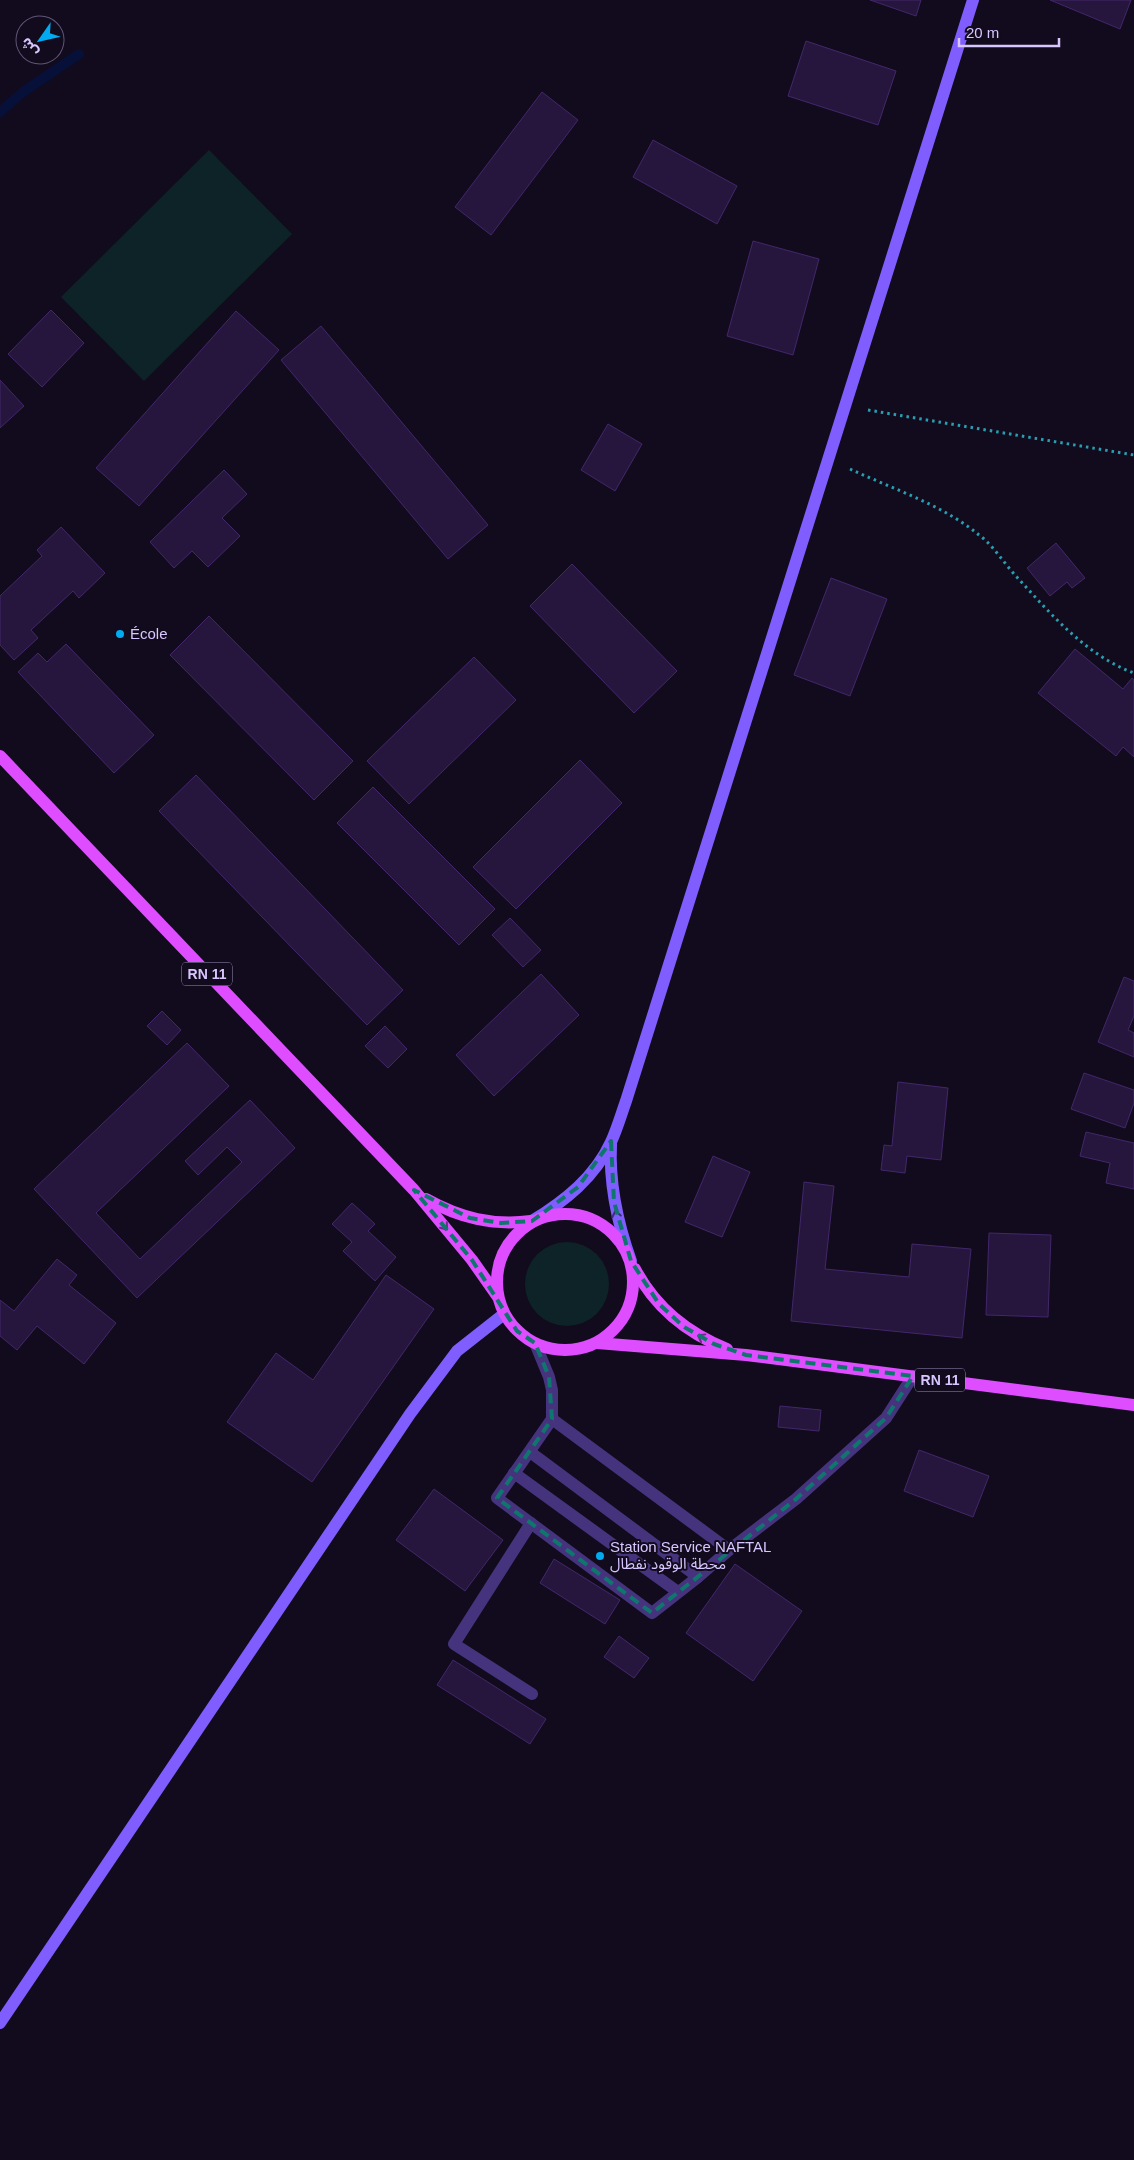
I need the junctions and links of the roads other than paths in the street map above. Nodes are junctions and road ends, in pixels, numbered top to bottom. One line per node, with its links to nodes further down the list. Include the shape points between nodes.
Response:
1 (973, 0): 3 (main road)
2 (0, 756): 4 (main road, RN 11)
3 (611, 1142): 5 (main road, via 578,1187); 6 (main road, one-way to 3, via 613,1195)
4 (414, 1190): 5 (main road, via 441,1207 470,1218 501,1223); 7 (main road, one-way to 7)
5 (532, 1221): 6 (main road, via 556,1214 579,1214 602,1224 620,1240); 7 (main road, via 514,1236 501,1256 496,1280)
6 (630, 1261): 9 (main road, via 634,1280 632,1299 613,1332); 11 (main road, one-way to 6, via 714,1344 678,1321 659,1304)
7 (498, 1297): 8 (main road)
8 (504, 1314): 10 (main road, via 517,1331); 22 (main road, via 457,1351 410,1414)
9 (597, 1343): 10 (main road, via 577,1350 555,1350); 11 (main road, RN 11)
10 (535, 1344): 14 (street, via 552,1390)
11 (746, 1355): 12 (main road, RN 11)
12 (913, 1376): 13 (main road, RN 11); 18 (street, via 886,1418 796,1499)
13 (1134, 1405)
14 (552, 1419): 15 (street); 18 (street)
15 (530, 1452): 16 (street); 19 (street)
16 (514, 1473): 17 (street, via 497,1498); 20 (street)
17 (531, 1523): 20 (street, via 652,1613); 21 (street, via 454,1644)
18 (729, 1550): 19 (street)
19 (698, 1577): 20 (street)
20 (678, 1592)
21 (532, 1694)
22 (0, 2023)

